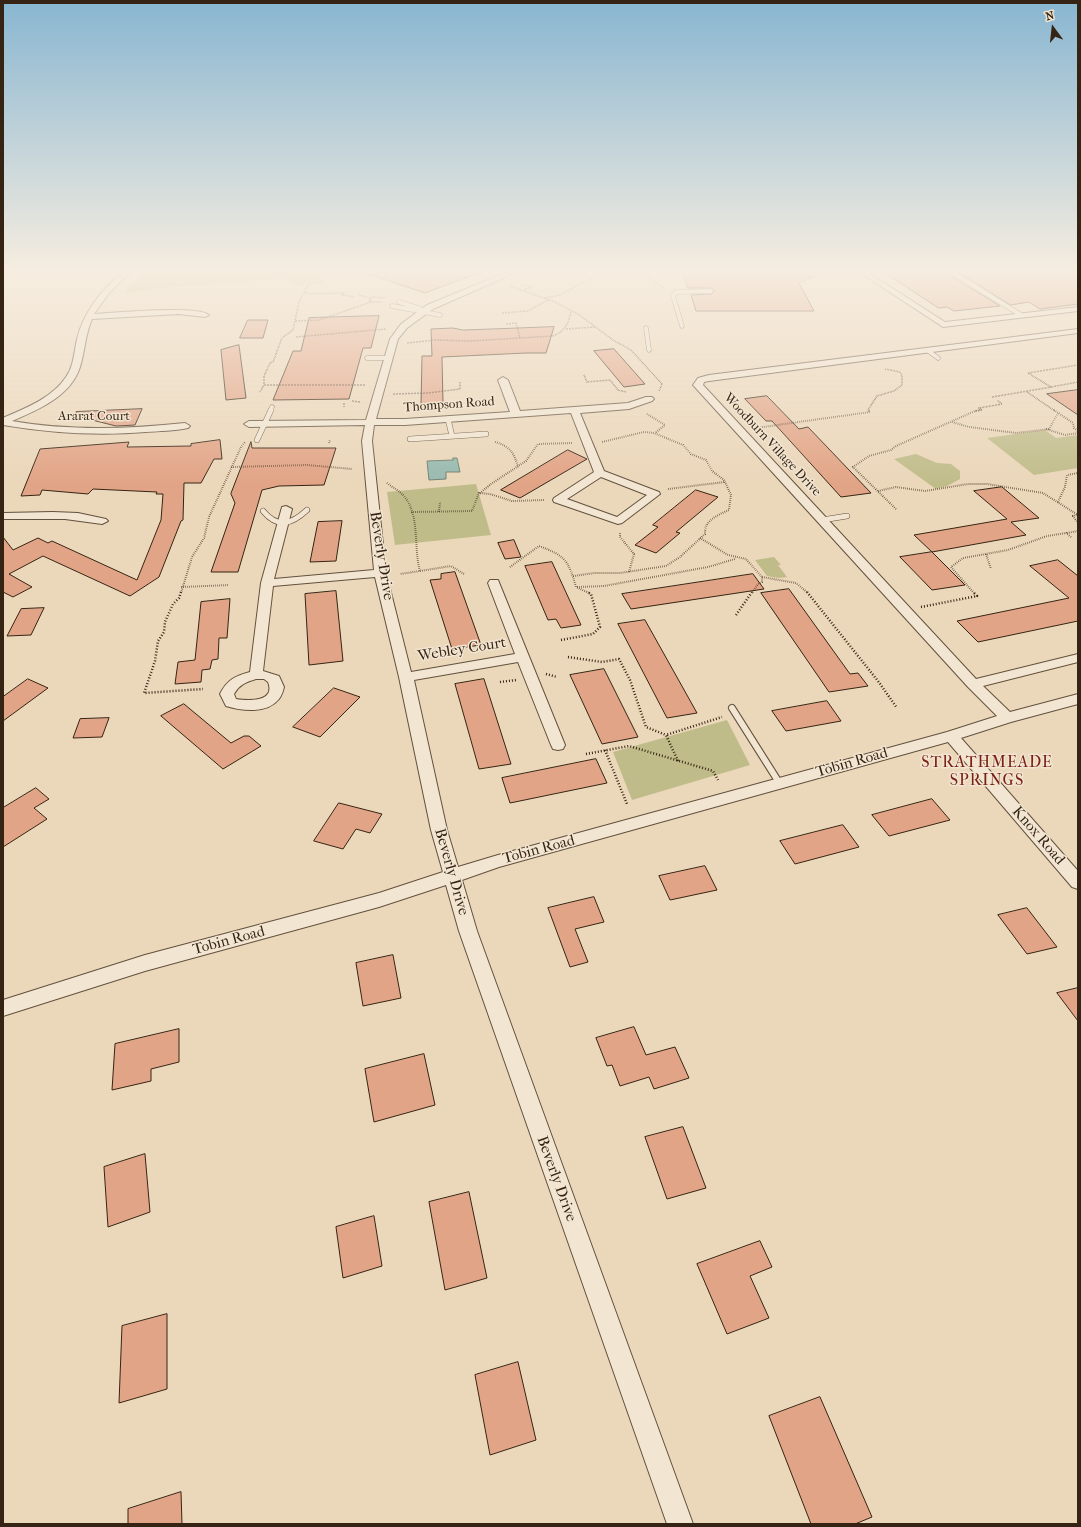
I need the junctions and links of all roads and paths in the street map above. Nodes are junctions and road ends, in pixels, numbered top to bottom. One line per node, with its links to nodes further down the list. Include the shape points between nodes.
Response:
1 (81, 341): 40 (street, via 76,369 70,378 36,406)
2 (281, 341): 20 (path, via 273,362 264,376)
3 (395, 341): 12 (street, Beverly Drive)
4 (427, 341): 8 (path)
5 (618, 341): 28 (path, via 631,350 662,384 661,390)
6 (647, 341): 9 (lane)
7 (996, 341): 10 (street, Woodburn Village Drive)
8 (407, 343)
9 (648, 350)
10 (927, 350): 13 (street, Woodburn Village Drive); 14 (lane)
11 (367, 358): 12 (lane)
12 (389, 358): 42 (street, Beverly Drive)
13 (866, 358): 47 (path, via 880,369 900,372 902,376 902,385 877,396 868,410 870,412); 47 (street, Woodburn Village Drive, via 701,380 698,384)
14 (938, 358)
15 (1078, 365): 22 (path, via 1028,373)
16 (584, 376): 24 (path, via 587,382 610,380 618,390)
17 (503, 380): 38 (street)
18 (460, 382): 26 (path, via 460,389)
19 (1078, 382): 22 (path)
20 (264, 385): 21 (path); 23 (path)
21 (366, 385)
22 (1051, 387): 25 (path)
23 (260, 392)
24 (626, 392)
25 (1026, 392): 27 (path); 37 (path)
26 (392, 394)
27 (992, 397)
28 (649, 399): 35 (street, Thompson Road, via 623,406)
29 (997, 400): 41 (path, via 1002,404 979,408 982,410)
30 (352, 401): 31 (path)
31 (360, 402)
32 (344, 403): 34 (path)
33 (272, 407): 44 (lane)
34 (344, 407)
35 (574, 410): 38 (street, Thompson Road); 56 (street)
36 (643, 411): 49 (path, via 665,425)
37 (1058, 413): 46 (path, via 1049,429); 48 (path, via 1073,423)
38 (516, 414): 39 (street, Thompson Road)
39 (448, 419): 42 (street, Thompson Road); 51 (lane)
40 (3, 421): 45 (street, Ararat Court, via 38,428 82,432)
41 (952, 421): 46 (path, via 969,427 1016,433); 65 (path, via 890,450 869,456 852,467)
42 (370, 423): 44 (street, Thompson Road); 95 (street, Beverly Drive, via 367,440)
43 (249, 424): 44 (street, Thompson Road)
44 (265, 424): 54 (lane)
45 (185, 426)
46 (1046, 429): 48 (path, via 1065,435)
47 (739, 430): 80 (street, Woodburn Village Drive)
48 (1078, 432)
49 (654, 433)
50 (486, 434): 51 (lane); 59 (path, via 491,441 505,444 513,450)
51 (452, 436): 52 (lane)
52 (410, 439)
53 (248, 440): 58 (path)
54 (257, 440)
55 (330, 440): 57 (path)
56 (587, 442): 59 (path, via 538,444 526,462); 61 (street)
57 (329, 443)
58 (231, 467): 60 (path, via 291,465); 102 (path, via 209,517 204,538 192,556)
59 (518, 467): 67 (path)
60 (352, 469)
61 (600, 473): 66 (street); 68 (street)
62 (1078, 473): 70 (path, via 1067,474 1065,487)
63 (725, 482): 66 (path)
64 (387, 483): 75 (path, via 403,495)
65 (878, 491): 70 (path, via 896,487 925,491 968,484 987,484 1043,493); 72 (path)
66 (649, 492): 82 (street, via 655,494)
67 (479, 493): 68 (path, via 512,501); 76 (path, via 472,511)
68 (558, 500): 82 (street)
69 (440, 502): 76 (path)
70 (1058, 502): 77 (path)
71 (286, 509): 84 (street)
72 (896, 509)
73 (307, 510): 84 (lane, via 299,518)
74 (263, 511): 84 (lane, via 268,519)
75 (411, 512): 76 (path); 93 (path)
76 (439, 512)
77 (1078, 515): 83 (path, via 1073,516)
78 (3, 516): 81 (street, via 63,515)
79 (847, 516): 80 (lane)
80 (822, 520): 104 (street, Woodburn Village Drive)
81 (102, 521)
82 (618, 521): 94 (path, via 620,537 634,554)
83 (1078, 523)
84 (282, 524): 99 (street)
85 (1078, 531): 86 (path)
86 (1066, 533): 87 (path); 89 (path)
87 (1071, 537)
88 (700, 538): 90 (path)
89 (986, 554): 92 (path); 104 (path, via 963,558 950,568 977,596)
90 (736, 559): 98 (path, via 746,559); 103 (path, via 708,568 634,581)
91 (510, 567): 103 (path, via 539,546 563,556 569,564)
92 (991, 569)
93 (420, 571): 96 (path); 97 (path, via 451,566)
94 (629, 572)
95 (380, 573): 99 (street); 111 (street, Beverly Drive)
96 (400, 574)
97 (464, 574)
98 (762, 577): 105 (path, via 762,582); 116 (path, via 800,584)
99 (267, 583): 110 (street)
100 (494, 583): 108 (street, Webley Court)
101 (229, 585): 102 (path)
102 (182, 587): 113 (path, via 158,641 155,661 144,693)
103 (576, 587): 106 (path, via 591,594 600,627 593,634)
104 (905, 610): 112 (street, Woodburn Village Drive)
105 (736, 615)
106 (561, 640)
107 (568, 657): 119 (path, via 602,662 619,659 630,680 646,727)
108 (523, 658): 111 (street, Webley Court); 121 (street, Webley Court)
109 (1078, 658): 112 (street)
110 (256, 674)
111 (406, 677): 128 (street, Beverly Drive, via 439,830)
112 (973, 684): 118 (street, Woodburn Village Drive)
113 (203, 689)
114 (1078, 700): 118 (street, Tobin Road)
115 (732, 708): 126 (lane)
116 (897, 708)
117 (728, 715): 119 (path)
118 (1006, 718): 120 (street, Tobin Road)
119 (666, 735): 124 (path)
120 (951, 736): 126 (street, Tobin Road); 129 (street, Knox Road)
121 (558, 745)
122 (605, 750): 123 (path); 124 (path, via 629,746); 127 (path)
123 (586, 754)
124 (678, 760): 125 (path, via 713,771)
125 (718, 780)
126 (780, 784): 128 (street, Tobin Road, via 498,861)
127 (627, 804)
128 (452, 876): 130 (street, Tobin Road, via 364,904 145,963); 131 (street, Beverly Drive, via 468,931)
129 (1078, 882)
130 (3, 1008)
131 (680, 1524)

